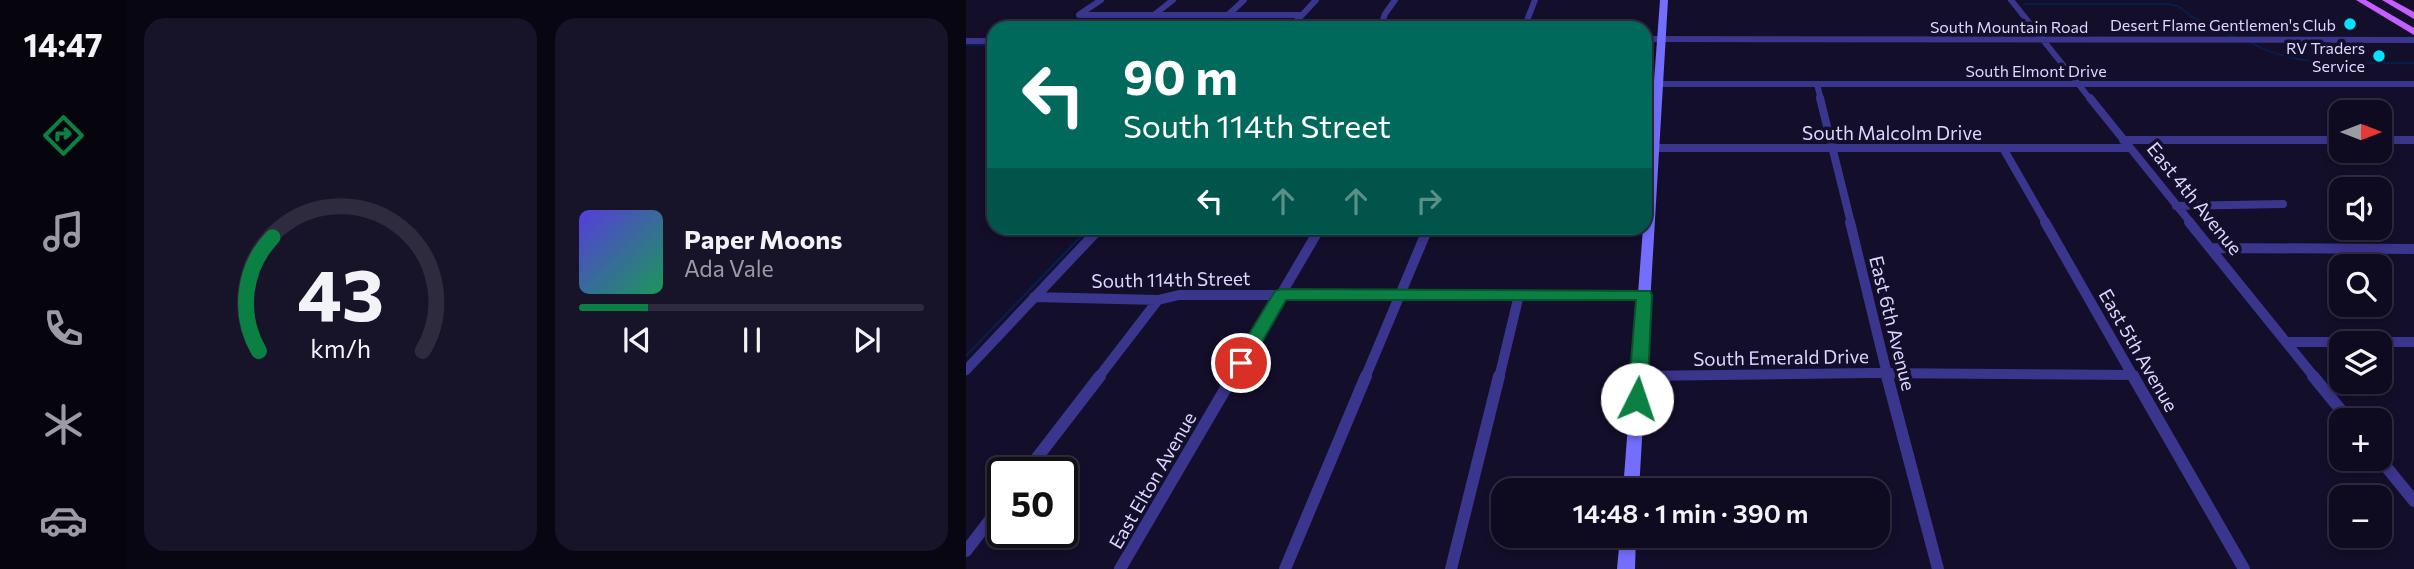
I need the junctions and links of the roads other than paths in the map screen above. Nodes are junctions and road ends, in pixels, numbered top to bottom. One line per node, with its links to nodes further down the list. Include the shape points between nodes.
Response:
1 (1101, 0): 11 (street, via 1079,15)
2 (1172, 0): 11 (street)
3 (1244, 0): 12 (street)
4 (1316, 0): 13 (street)
5 (1395, 0): 16 (street)
6 (1535, 0): 17 (street)
7 (1664, 0): 20 (main road)
8 (2011, 0): 21 (street, East 4th Avenue)
9 (2360, 0): 18 (main road)
10 (2386, 0): 14 (main road)
11 (1153, 15): 12 (street)
12 (1228, 15): 13 (street)
13 (1302, 15): 15 (street)
14 (2414, 16)
15 (1296, 21)
16 (1382, 21)
17 (1527, 21)
18 (2414, 32)
19 (1652, 40): 20 (street, South Mountain Road)
20 (1661, 40): 21 (street, South Mountain Road); 25 (main road)
21 (2043, 40): 22 (street, South Mountain Road); 28 (street, East 4th Avenue)
22 (2414, 40)
23 (966, 41): 24 (street)
24 (987, 41)
25 (1658, 84): 26 (street, South Elmont Drive); 33 (main road)
26 (1817, 84): 28 (street, South Elmont Drive); 34 (street, East 6th Avenue)
27 (2414, 84): 28 (street, South Elmont Drive)
28 (2079, 85): 32 (street, East 4th Avenue)
29 (2329, 140): 32 (street, South Malcolm Drive)
30 (2392, 140): 31 (street)
31 (2414, 140)
32 (2127, 144): 35 (street, South Malcolm Drive); 38 (street, East 4th Avenue)
33 (1654, 148): 34 (street, South Malcolm Drive); 36 (main road)
34 (1831, 148): 35 (street, South Malcolm Drive); 54 (street, East 6th Avenue)
35 (2003, 148): 55 (street, East 5th Avenue)
36 (1652, 170)
37 (2283, 204): 38 (street)
38 (2176, 206): 43 (street, East 4th Avenue)
39 (1093, 235): 49 (street)
40 (1316, 235): 45 (street, East Elton Avenue)
41 (1425, 235): 46 (street)
42 (1647, 235): 48 (main road)
43 (2211, 248): 44 (street); 51 (street, East 4th Avenue)
44 (2414, 249)
45 (1281, 295): 46 (street, South 114th Street); 50 (street, South 114th Street); 65 (street, East Elton Avenue)
46 (1400, 295): 47 (street, South 114th Street); 66 (street)
47 (1519, 295): 48 (street, South 114th Street); 67 (street)
48 (1644, 295): 56 (main road)
49 (1034, 297): 50 (street, South 114th Street); 53 (street)
50 (1158, 299): 58 (street)
51 (2286, 342): 52 (street); 57 (street, East 4th Avenue)
52 (2414, 342)
53 (966, 370)
54 (1887, 374): 55 (street, South Emerald Drive); 56 (street, South Emerald Drive); 69 (street, East 6th Avenue)
55 (2134, 375): 70 (street, East 5th Avenue)
56 (1639, 376): 60 (main road)
57 (2338, 408)
58 (1037, 457)
59 (2389, 471): 61 (street)
60 (1632, 478)
61 (2414, 502)
62 (987, 524): 64 (street)
63 (1627, 548): 68 (main road)
64 (966, 551)
65 (1120, 569)
66 (1285, 569)
67 (1451, 569)
68 (1626, 569)
69 (1938, 569)
70 (2244, 569)

